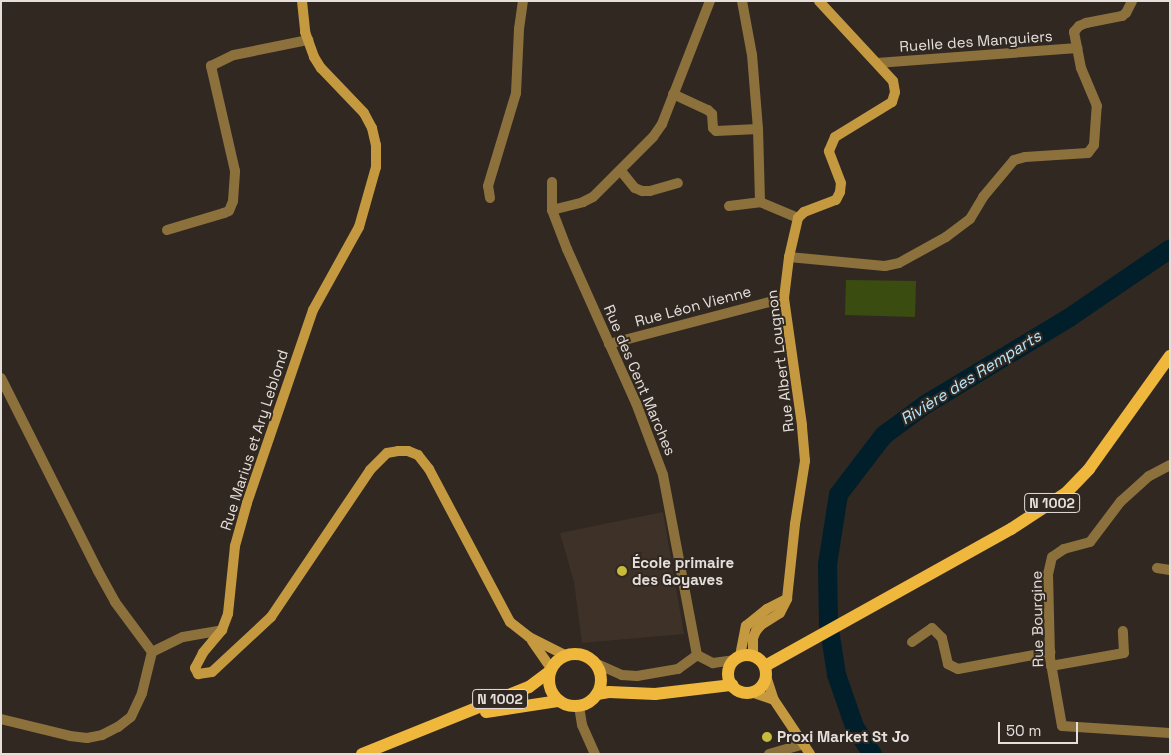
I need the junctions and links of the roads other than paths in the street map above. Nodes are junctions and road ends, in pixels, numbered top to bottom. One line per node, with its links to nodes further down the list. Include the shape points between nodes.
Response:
1 (302, 1): 7 (main road, Rue Marius et Ary Leblond)
2 (523, 1): 15 (street, via 516,93 488,186)
3 (710, 1): 10 (street)
4 (742, 1): 11 (street, via 752,55)
5 (819, 1): 9 (main road)
6 (1132, 1): 8 (street, via 1122,16 1079,26 1074,32)
7 (308, 40): 20 (street, via 248,51 211,66 235,171 233,201 229,211); 30 (main road, Rue Marius et Ary Leblond, via 322,68 364,113 376,145 376,166 359,227 313,310 247,503 235,546 231,598)
8 (1077, 48): 9 (street, Ruelle des Manguiers); 21 (street, via 1081,68 1097,106 1094,145 1088,153 1014,160 983,196 970,218 946,237 899,263 886,266)
9 (877, 63): 19 (main road, via 893,81 895,92 892,102 835,138 829,151 841,183 840,192 836,200 804,212)
10 (673, 94): 11 (street, via 708,110 716,131); 12 (street, via 662,124)
11 (758, 129): 16 (street)
12 (620, 171): 14 (street, via 642,191); 18 (street, via 593,197)
13 (552, 182): 18 (street)
14 (678, 183)
15 (490, 198)
16 (760, 202): 17 (street); 19 (street)
17 (729, 206)
18 (552, 210): 23 (street, Rue des Cent Marches)
19 (798, 218): 21 (main road, Rue Albert Lougnon)
20 (167, 230)
21 (789, 257): 22 (main road, Rue Albert Lougnon)
22 (784, 298): 23 (street, Rue Léon Vienne); 29 (main road, Rue Albert Lougnon, via 805,448)
23 (609, 344): 37 (street, Rue des Cent Marches, via 650,436 663,475)
24 (1170, 356): 43 (main road, N 1002, via 1089,469 1066,493 1011,529 793,651)
25 (1, 378): 34 (street, via 115,602)
26 (1170, 465): 35 (street, Rue Bourgine, via 1149,476 1121,501 1090,542 1064,549 1052,558 1048,574)
27 (1157, 568): 28 (street)
28 (1170, 570)
29 (787, 599): 38 (main road, via 780,613 756,631); 39 (main road, via 766,609 746,626)
30 (222, 630): 32 (main road, Rue Marius et Ary Leblond, via 197,662 198,674 219,666 271,618 370,470 387,453 408,450 418,455 430,469 505,615); 34 (street, via 183,637)
31 (1123, 631): 41 (street, via 1124,653)
32 (528, 637): 36 (main road, Rue Marius et Ary Leblond); 42 (main road, Rue Marius et Ary Leblond)
33 (912, 642): 35 (street, via 932,628 942,638 948,664 958,670)
34 (152, 652): 51 (street, via 142,694 131,717 102,735 87,738 70,736)
35 (1050, 652): 41 (street, Rue Bourgine)
36 (566, 655): 40 (main road, via 582,654); 42 (main road)
37 (697, 655): 39 (street, via 713,662); 40 (street, via 678,669 637,676 622,675)
38 (753, 656): 39 (main road); 43 (main road)
39 (737, 658): 44 (main road)
40 (597, 665): 45 (main road, via 610,682); 47 (main road, via 602,677)
41 (1052, 666): 53 (street, Rue Bourgine, via 1062,726)
42 (550, 670): 49 (main road, via 550,688); 52 (main road, N 1002, via 529,687)
43 (765, 671): 46 (main road, N 1002, via 761,686); 48 (main road)
44 (730, 679): 45 (main road, via 709,687 655,694); 46 (main road, via 740,691)
45 (626, 692): 47 (main road)
46 (751, 692): 48 (main road)
47 (597, 694): 50 (main road)
48 (774, 700): 54 (main road)
49 (559, 701): 50 (main road); 52 (main road, N 1002, via 501,708)
50 (579, 706): 56 (street, via 582,725)
51 (1, 719)
52 (447, 722): 55 (main road, N 1002)
53 (1170, 733)
54 (804, 744): 57 (street); 58 (main road)
55 (365, 752)
56 (595, 754)
57 (769, 754)
58 (810, 754)

